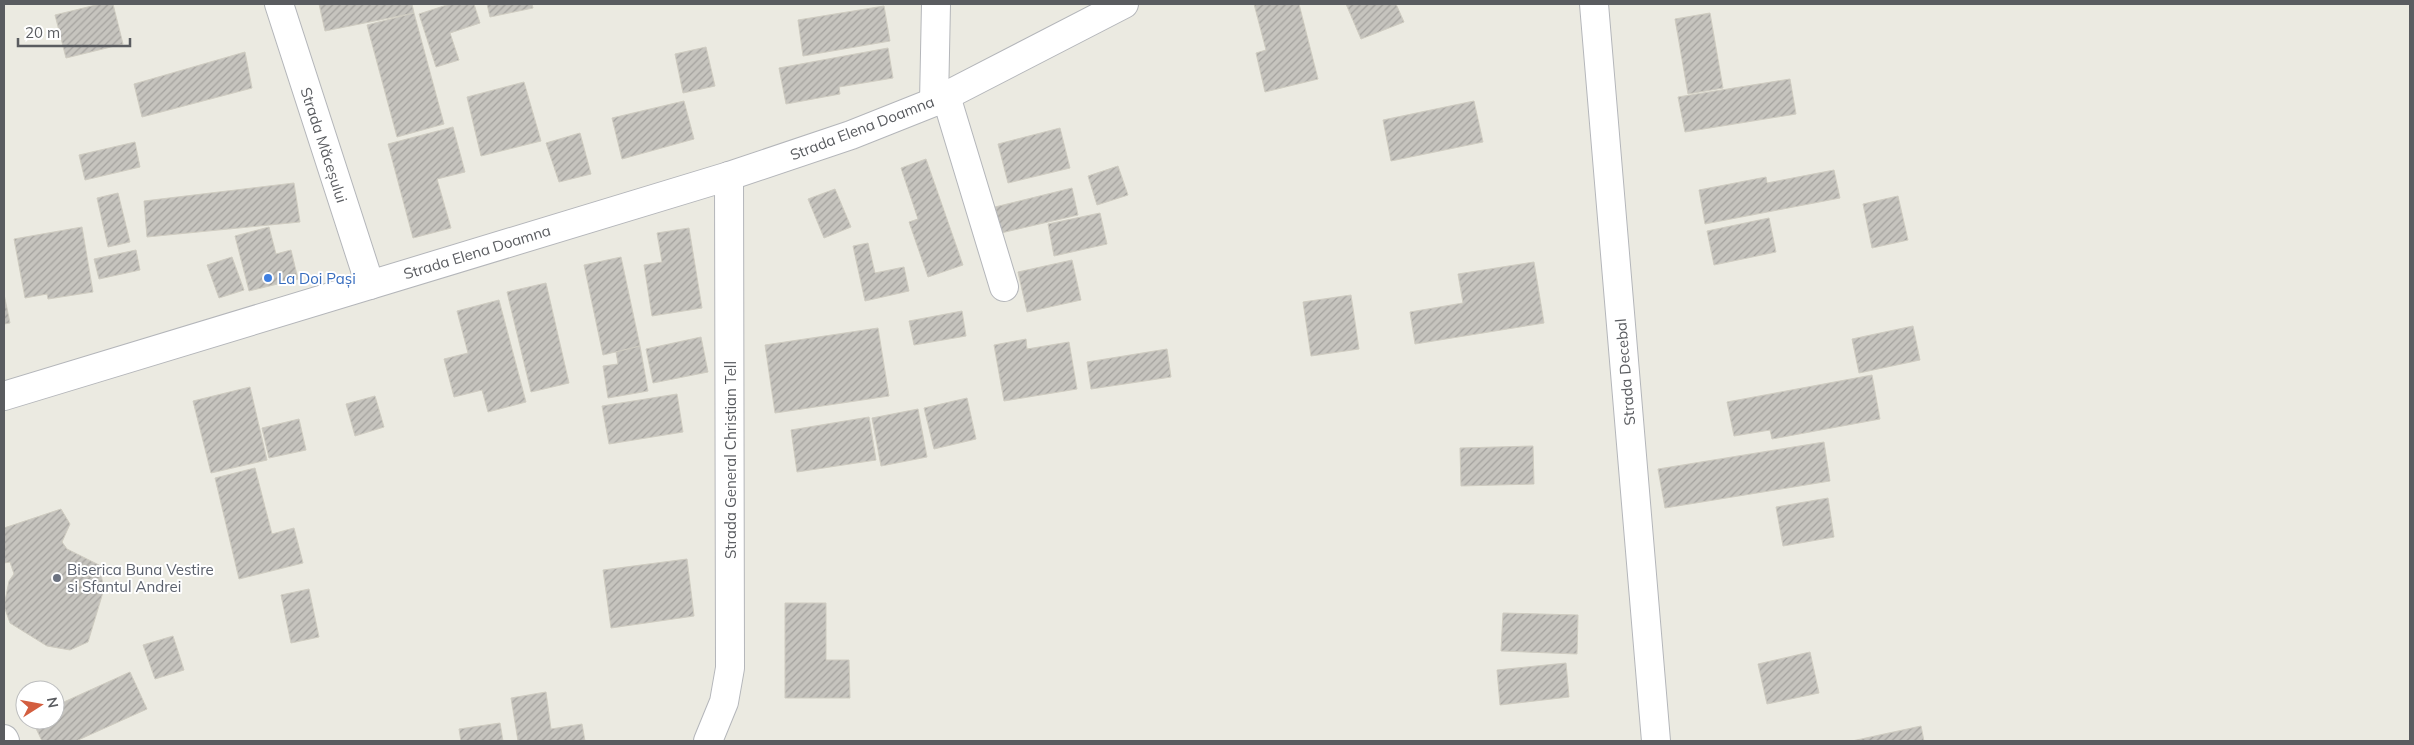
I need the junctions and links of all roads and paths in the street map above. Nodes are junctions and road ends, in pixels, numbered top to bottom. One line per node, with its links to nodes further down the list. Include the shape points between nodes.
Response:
1 (279, 4): 7 (street, Strada Măceșului)
2 (936, 4): 5 (street)
3 (1124, 4): 5 (street, Strada Elena Doamna)
4 (1594, 4): 11 (street, Strada Decebal)
5 (940, 99): 6 (street, Strada Elena Doamna, via 851,135); 8 (street, Strada Elena Doamna)
6 (729, 176): 7 (street, Strada Elena Doamna); 10 (street, Strada General Christian Tell, via 730,668 724,702)
7 (370, 285): 9 (street, Strada Elena Doamna)
8 (1004, 287)
9 (4, 396)
10 (708, 741)
11 (1656, 741)

